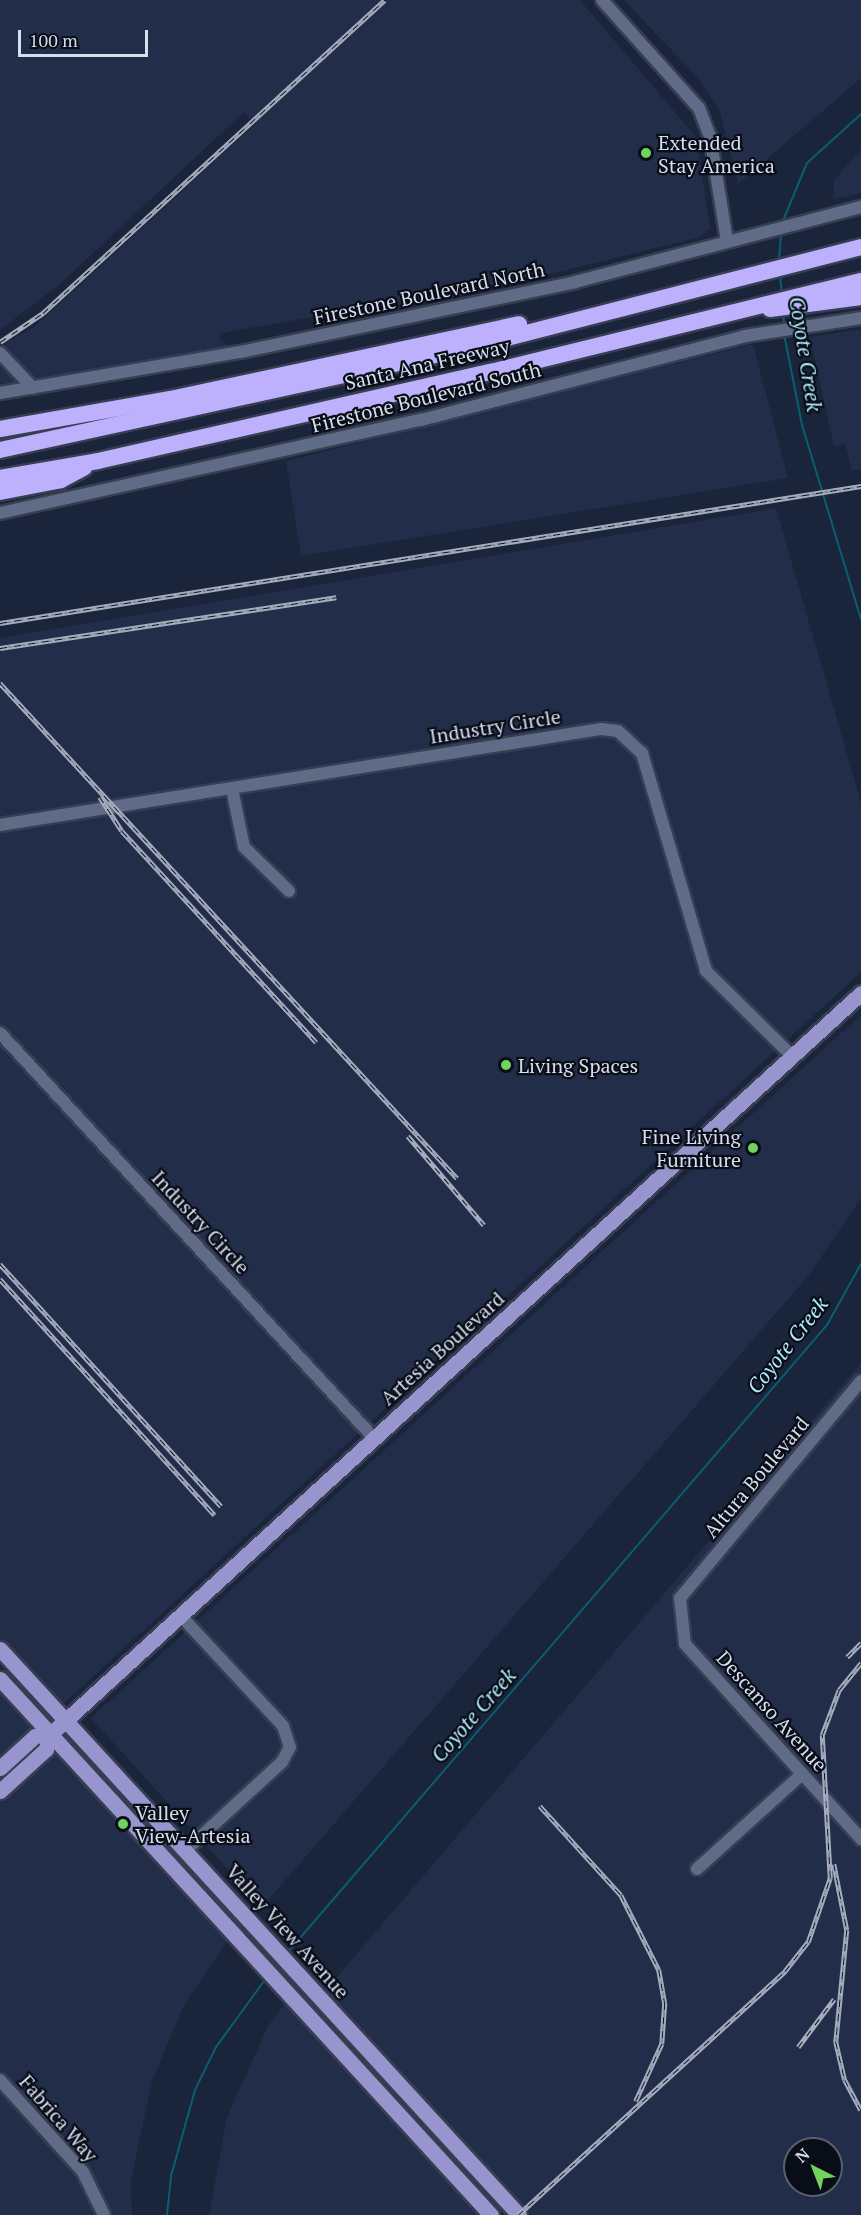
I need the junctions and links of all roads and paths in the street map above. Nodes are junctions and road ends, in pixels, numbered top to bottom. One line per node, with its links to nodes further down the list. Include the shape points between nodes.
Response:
1 (602, 0): 4 (street, via 699,108 710,136)
2 (861, 207): 4 (street, Firestone Boulevard North)
3 (861, 237): 6 (highway, Santa Ana Freeway)
4 (727, 241): 13 (street, Firestone Boulevard North, via 419,315)
5 (861, 247): 6 (highway)
6 (807, 256): 7 (highway, Santa Ana Freeway)
7 (732, 275): 15 (highway, Santa Ana Freeway, via 446,341); 16 (highway, via 468,348)
8 (861, 281): 10 (highway)
9 (861, 297): 10 (highway)
10 (813, 298): 17 (highway, Santa Ana Freeway, via 753,308)
11 (861, 318): 20 (street, Firestone Boulevard South, via 761,333 332,441)
12 (0, 352): 13 (street)
13 (33, 388): 14 (street, Firestone Boulevard North)
14 (0, 393)
15 (0, 429)
16 (0, 450)
17 (98, 461): 18 (highway, Santa Ana Freeway); 19 (highway, via 61,480)
18 (0, 478)
19 (0, 492)
20 (0, 513)
21 (232, 789): 22 (street, Industry Circle); 23 (street, via 244,848); 26 (street, Industry Circle, via 601,729 623,733 642,753 706,971)
22 (0, 825)
23 (290, 891)
24 (861, 993): 26 (main road, Artesia Boulevard)
25 (0, 1033): 28 (street, Industry Circle)
26 (792, 1056): 28 (main road, Artesia Boulevard)
27 (861, 1381): 29 (street, Altura Boulevard)
28 (374, 1438): 30 (main road, Artesia Boulevard)
29 (680, 1598): 36 (street, Descanso Avenue, via 685,1644)
30 (180, 1615): 33 (main road, Artesia Boulevard); 39 (street, via 283,1726 290,1740 282,1762)
31 (0, 1649): 33 (main road, Valley View Avenue)
32 (0, 1679): 34 (main road, Valley View Avenue)
33 (66, 1720): 34 (main road, Artesia Boulevard); 39 (main road, Valley View Avenue)
34 (50, 1734): 35 (main road, Artesia Boulevard, via 35,1736); 37 (main road, Artesia Boulevard, via 46,1749); 43 (main road, Valley View Avenue)
35 (0, 1768)
36 (802, 1774): 38 (street, Descanso Avenue); 40 (street)
37 (0, 1791)
38 (861, 1839)
39 (186, 1850): 44 (main road, Valley View Avenue)
40 (697, 1869)
41 (0, 2080): 42 (street, Fabrica Way, via 83,2172)
42 (104, 2215)
43 (490, 2215)
44 (519, 2215)

